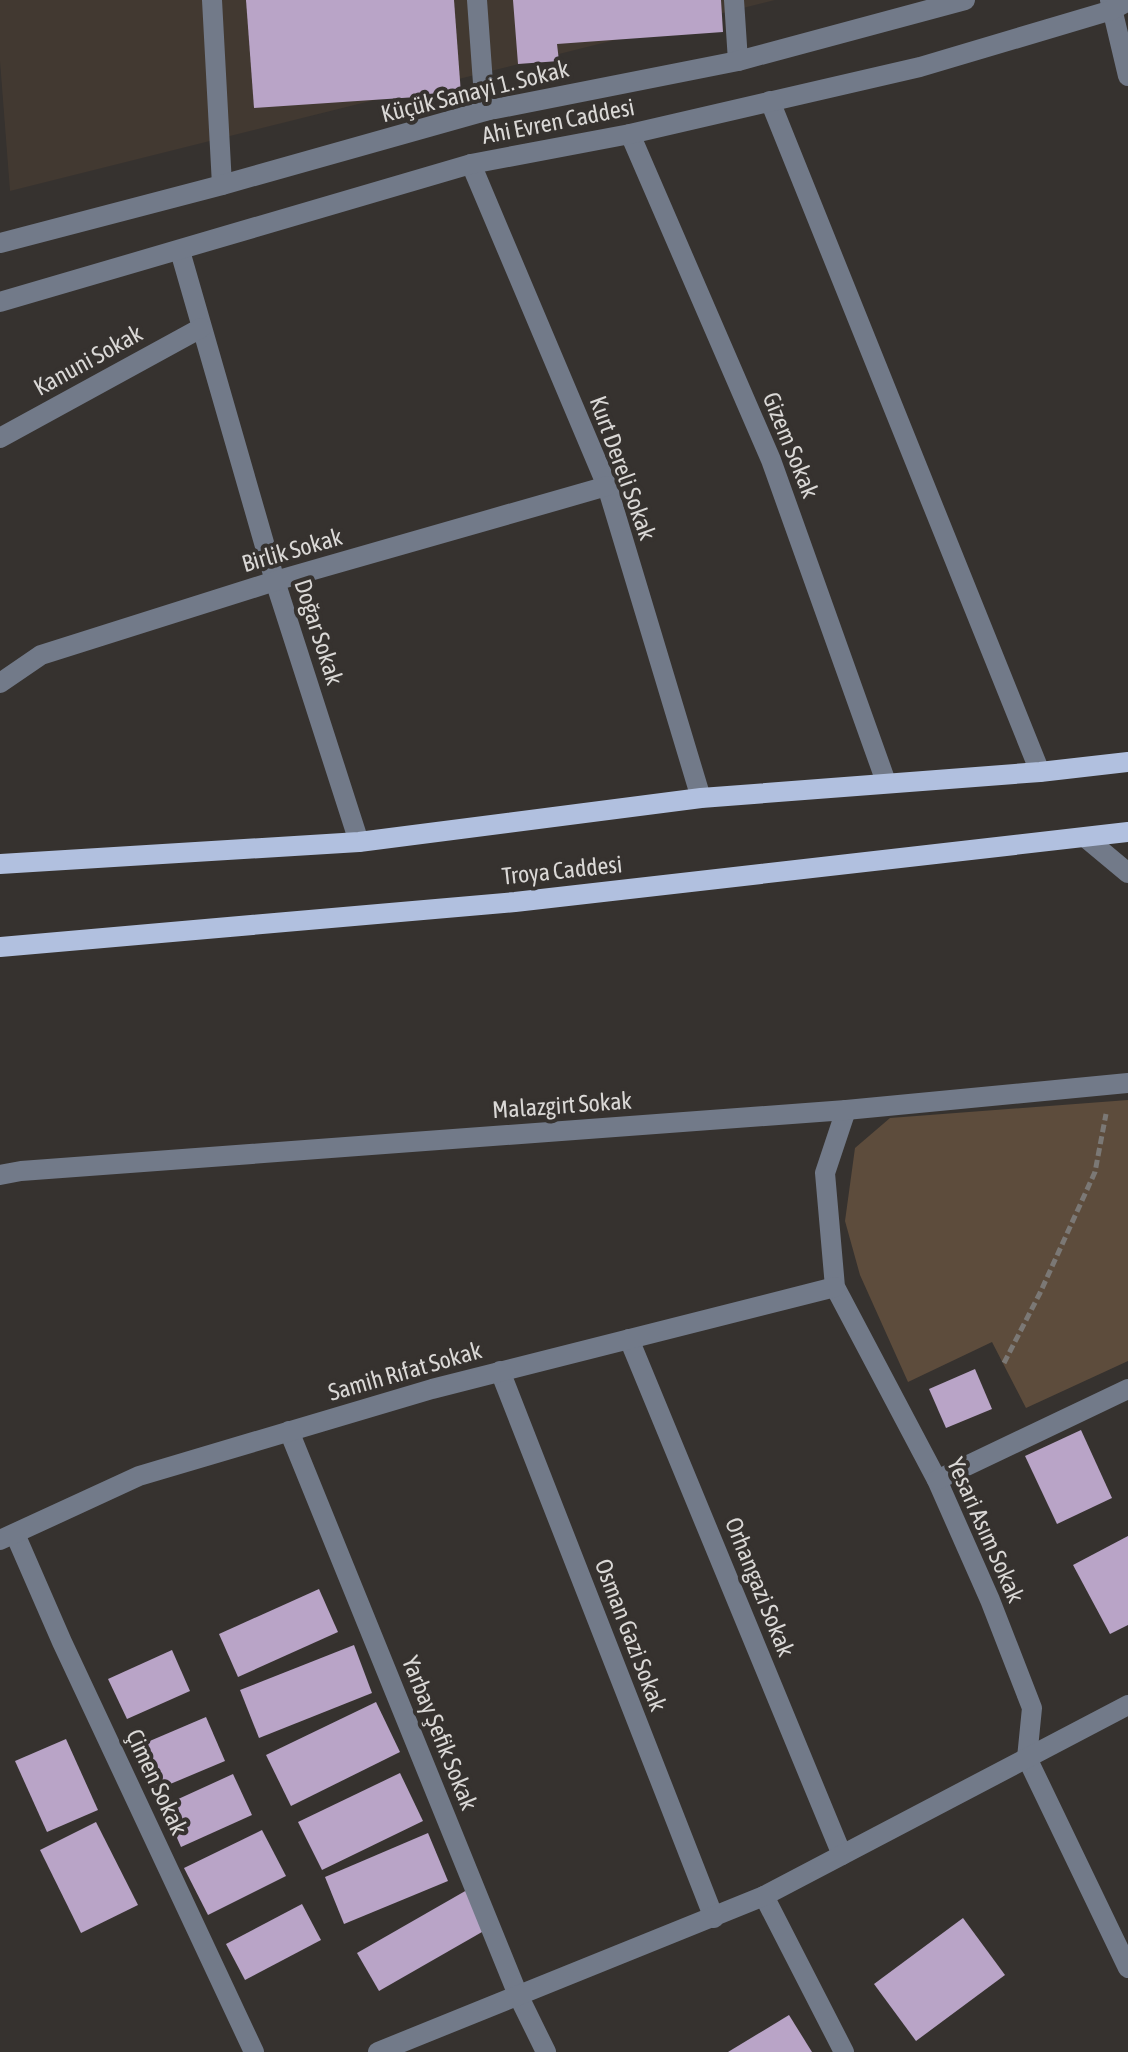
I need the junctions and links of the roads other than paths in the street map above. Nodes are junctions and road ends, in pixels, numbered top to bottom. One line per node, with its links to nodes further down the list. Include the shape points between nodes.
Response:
1 (212, 0): 12 (street)
2 (477, 0): 9 (street)
3 (734, 0): 6 (street)
4 (965, 0): 6 (street, Küçük Sanayi 1. Sokak)
5 (1117, 4): 7 (street); 8 (street, Ahi Evren Caddesi, via 934,64)
6 (738, 61): 9 (street, Küçük Sanayi 1. Sokak)
7 (1128, 76)
8 (770, 101): 10 (street, Ahi Evren Caddesi); 22 (street)
9 (485, 111): 12 (street, Küçük Sanayi 1. Sokak)
10 (630, 134): 11 (street, Ahi Evren Caddesi); 23 (street, Gizem Sokak, via 771,460)
11 (471, 164): 14 (street, Ahi Evren Caddesi); 18 (street, Kurt Dereli Sokak)
12 (222, 185): 13 (street, Küçük Sanayi 1. Sokak)
13 (0, 243)
14 (180, 251): 15 (street, Ahi Evren Caddesi); 16 (street, Doğar Sokak)
15 (0, 302)
16 (201, 328): 17 (street, Kanuni Sokak); 19 (street, Doğar Sokak)
17 (0, 438)
18 (607, 486): 19 (street, Birlik Sokak); 24 (street, Kurt Dereli Sokak)
19 (275, 581): 20 (street, Birlik Sokak, via 41,655); 27 (street, Doğar Sokak)
20 (0, 683)
21 (1128, 762): 22 (main road)
22 (1040, 772): 23 (main road)
23 (886, 782): 24 (main road)
24 (701, 798): 27 (main road)
25 (1128, 832): 26 (main road, Troya Caddesi)
26 (1086, 838): 29 (street); 30 (main road, Troya Caddesi, via 515,902)
27 (359, 842): 28 (main road)
28 (0, 864)
29 (1128, 873)
30 (0, 947)
31 (1128, 1083): 32 (street, Malazgirt Sokak)
32 (846, 1110): 33 (street, Malazgirt Sokak); 34 (street, Yesari Asım Sokak, via 825,1173)
33 (0, 1175)
34 (835, 1287): 35 (street, Samih Rıfat Sokak); 39 (street, Yesari Asım Sokak)
35 (629, 1339): 36 (street, Samih Rıfat Sokak); 43 (street, Orhangazi Sokak)
36 (500, 1371): 38 (street, Samih Rıfat Sokak); 45 (street, Osman Gazi Sokak)
37 (1128, 1389): 39 (street)
38 (289, 1431): 40 (street, Samih Rıfat Sokak, via 139,1476); 47 (street, Yarbay Şefik Sokak)
39 (937, 1480): 42 (street, Yesari Asım Sokak, via 1032,1708)
40 (7, 1537): 48 (street, Çimen Sokak, via 62,1642)
41 (1128, 1705): 42 (street)
42 (1027, 1758): 43 (street); 46 (street)
43 (842, 1855): 44 (street)
44 (764, 1896): 45 (street); 51 (street)
45 (714, 1918): 47 (street)
46 (1128, 1968)
47 (518, 1995): 49 (street); 50 (street, Yarbay Şefik Sokak)
48 (254, 2052)
49 (378, 2052)
50 (546, 2052)
51 (844, 2052)

